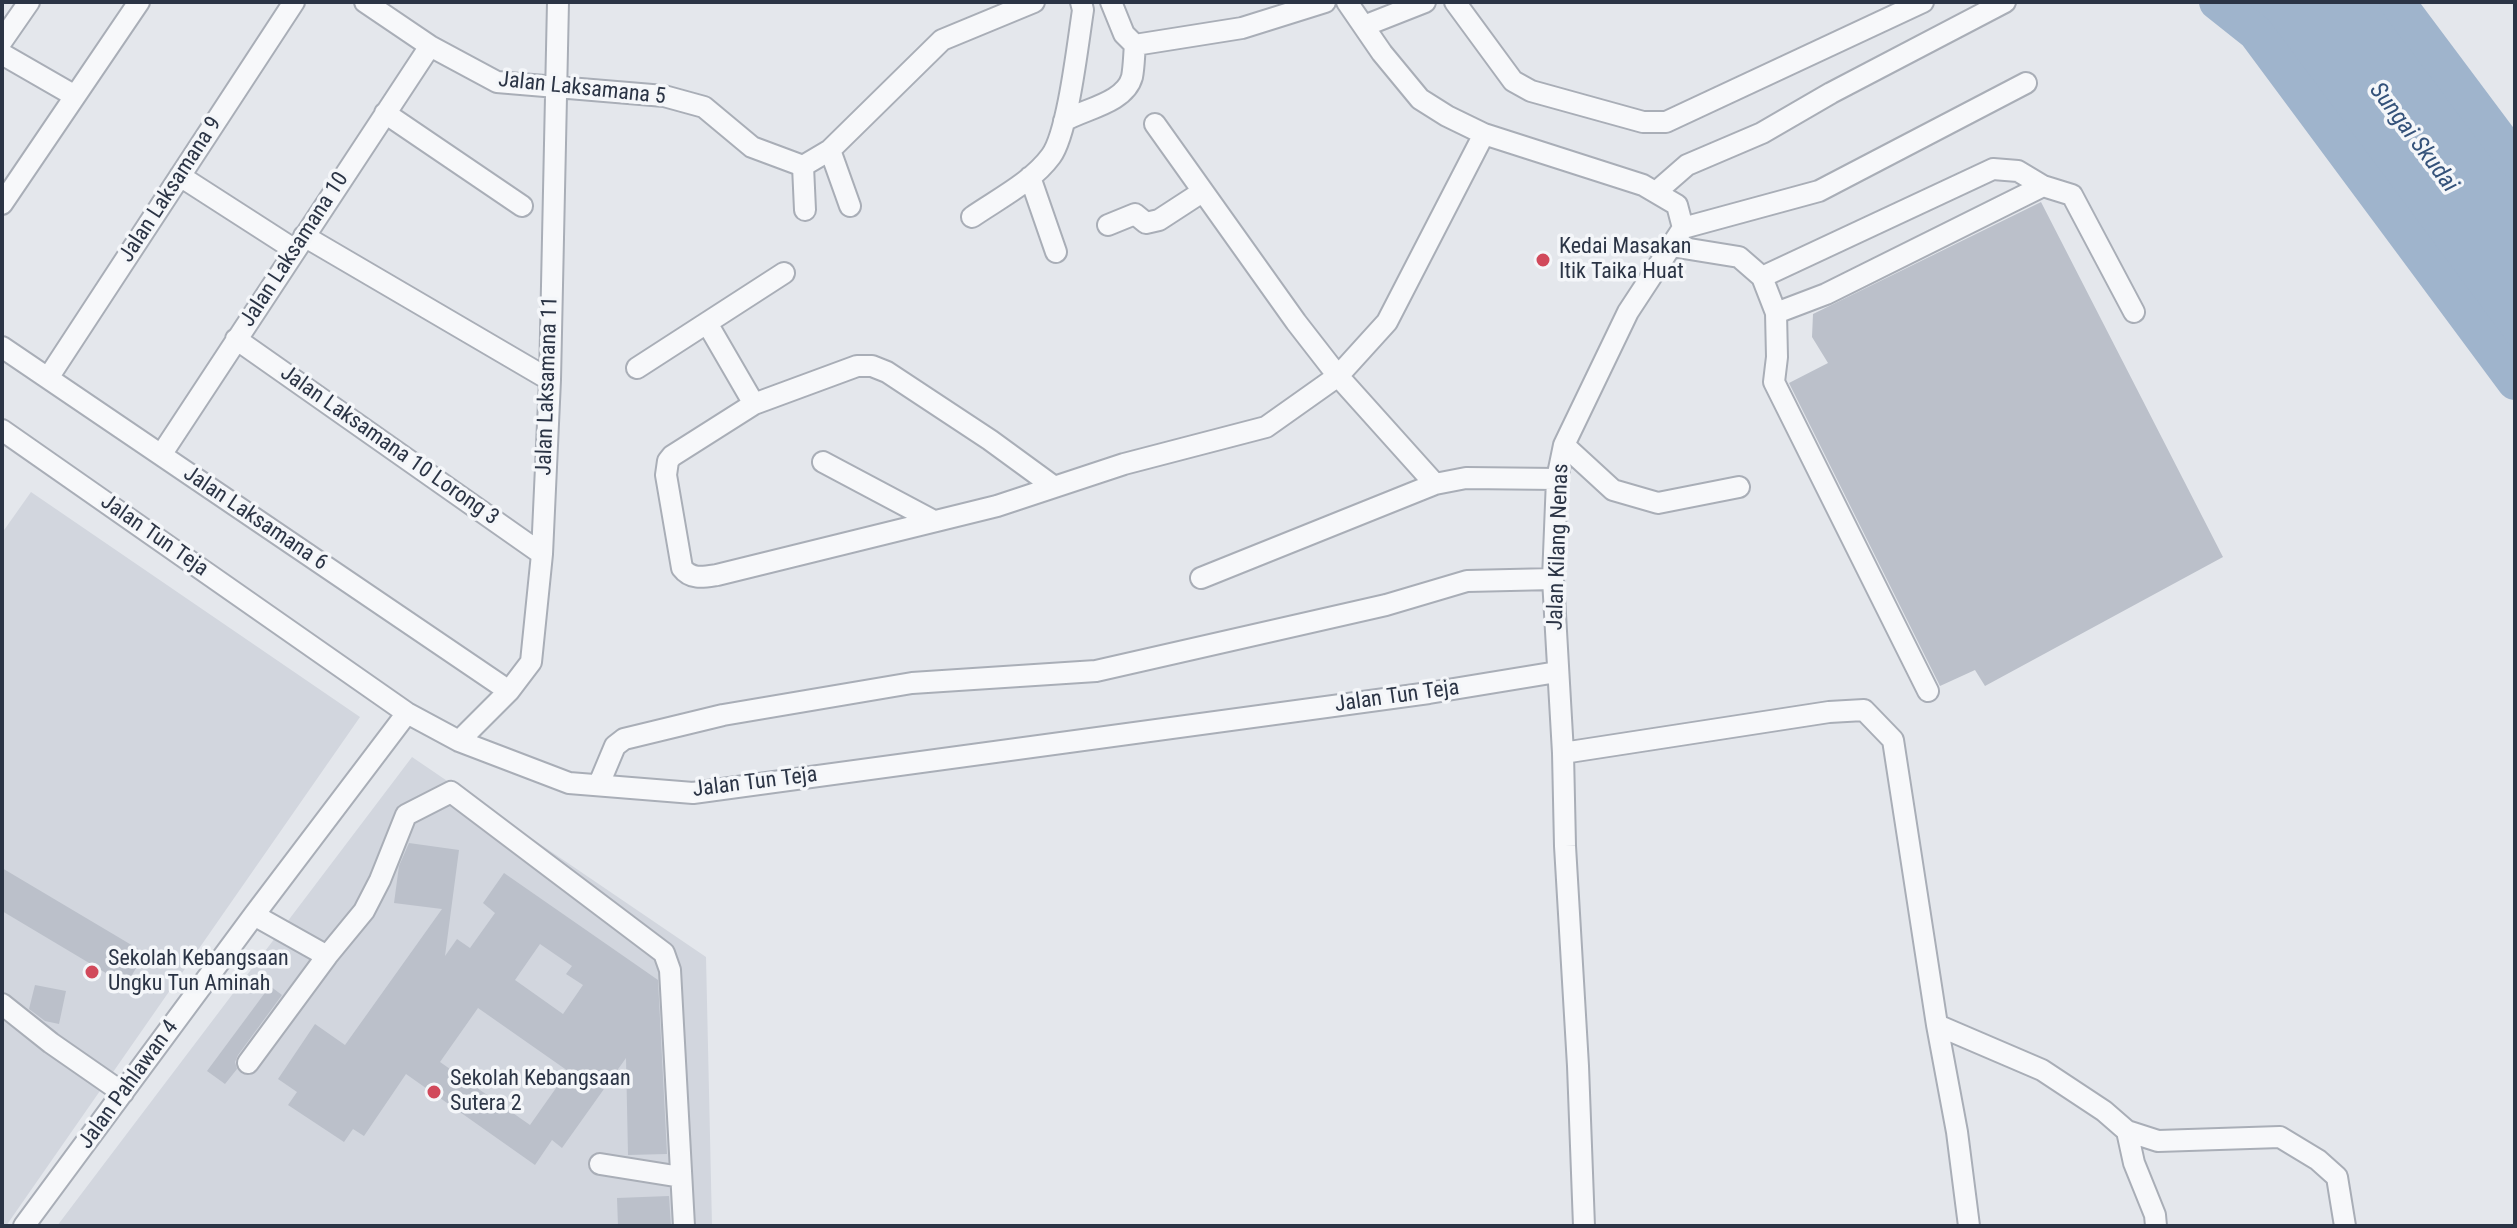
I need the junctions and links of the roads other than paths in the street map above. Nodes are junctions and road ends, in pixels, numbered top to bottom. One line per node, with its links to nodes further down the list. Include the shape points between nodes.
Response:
1 (29, 2): 16 (street)
2 (139, 2): 22 (street)
3 (294, 2): 29 (street, Jalan Laksamana 9)
4 (365, 2): 18 (street, Jalan Laksamana 5)
5 (558, 2): 21 (street, Jalan Laksamana 11)
6 (1034, 2): 27 (street, via 942,40)
7 (1081, 2): 24 (street)
8 (1111, 2): 17 (street, via 1124,34)
9 (1325, 2): 17 (street, via 1242,28)
10 (1347, 2): 15 (street)
11 (1425, 2): 15 (street)
12 (1455, 2): 13 (street, via 1513,81 1531,91 1643,122 1666,122)
13 (1923, 2)
14 (2005, 2): 33 (street, via 1762,133 1687,165)
15 (1364, 26): 26 (street, via 1420,99)
16 (2, 41)
17 (1135, 45): 24 (street, via 1132,77 1124,91)
18 (430, 46): 21 (street, Jalan Laksamana 5, via 497,82); 23 (street, Jalan Laksamana 10)
19 (2, 54): 22 (street)
20 (2026, 83): 40 (street, via 1819,191)
21 (556, 87): 28 (street, Jalan Laksamana 5, via 664,96 704,107 752,147); 54 (street, Jalan Laksamana 11)
22 (75, 96): 34 (street)
23 (385, 113): 35 (street); 41 (street, Jalan Laksamana 10)
24 (1064, 121): 30 (street, via 1053,154)
25 (1155, 124): 32 (street)
26 (1484, 134): 33 (street); 52 (street, via 1387,322)
27 (830, 150): 28 (street); 36 (street)
28 (803, 166): 37 (street)
29 (180, 176): 41 (street); 53 (street, Jalan Laksamana 9)
30 (1030, 177): 38 (street); 43 (street)
31 (2043, 186): 45 (street, via 2018,171 1993,169); 46 (street, via 2072,195); 47 (street, via 1826,294)
32 (1202, 192): 39 (street, via 1159,220 1146,223 1135,214); 52 (street)
33 (1656, 192): 40 (street, via 1677,205)
34 (2, 204)
35 (522, 206)
36 (850, 206)
37 (805, 210)
38 (972, 217)
39 (1108, 225)
40 (1683, 228): 42 (street, Jalan Kilang Nenas)
41 (300, 243): 49 (street, Jalan Laksamana 10); 54 (street)
42 (1671, 246): 45 (street, via 1739,257); 57 (street, Jalan Kilang Nenas, via 1628,312)
43 (1056, 252)
44 (784, 273): 48 (street)
45 (1762, 277): 47 (street)
46 (2134, 312)
47 (1776, 313): 70 (street, via 1774,382)
48 (707, 323): 51 (street); 55 (street)
49 (236, 339): 58 (street, Jalan Laksamana 10); 65 (street, Jalan Laksamana 10 Lorong 3)
50 (2, 347): 53 (street, Jalan Laksamana 6)
51 (637, 368)
52 (1338, 376): 61 (street); 62 (street, via 1266,427)
53 (48, 378): 58 (street, Jalan Laksamana 6)
54 (550, 380): 65 (street, Jalan Laksamana 11)
55 (754, 404): 62 (street, via 845,369 872,366); 64 (street, via 668,461 666,485 680,563 688,575 717,575)
56 (2, 430): 71 (street, Jalan Tun Teja)
57 (1564, 445): 60 (street, Jalan Kilang Nenas); 63 (street, via 1613,490 1658,503)
58 (161, 455): 69 (street, Jalan Laksamana 6)
59 (823, 462): 64 (street)
60 (1557, 479): 61 (street, via 1466,478); 67 (street, Jalan Kilang Nenas)
61 (1435, 484): 66 (street)
62 (1053, 486): 64 (street)
63 (1739, 487)
64 (934, 521)
65 (542, 554): 69 (street, Jalan Laksamana 11, via 531,662)
66 (1201, 578)
67 (1553, 579): 68 (street, Jalan Kilang Nenas); 74 (street, via 1467,581 1386,605 1096,671 912,683 723,715 624,739 615,746)
68 (1557, 672): 73 (street, Jalan Kilang Nenas); 74 (street, Jalan Tun Teja, via 693,793)
69 (509, 691): 72 (street, Jalan Laksamana 11)
70 (1928, 691)
71 (407, 713): 72 (street, Jalan Tun Teja); 75 (street, Jalan Pahlawan 4)
72 (459, 741): 74 (street, Jalan Tun Teja, via 569,783)
73 (1563, 753): 78 (street, via 1864,710 1893,740); 86 (street, Jalan Kilang Nenas)
74 (599, 784)
75 (254, 915): 76 (street); 80 (street, Jalan Pahlawan 4)
76 (327, 956): 79 (street); 83 (street, via 364,911 406,815 451,792 664,953 670,970)
77 (2, 1004): 80 (street)
78 (1937, 1025): 81 (street, via 2042,1070); 87 (street)
79 (248, 1063)
80 (123, 1093): 84 (street, Jalan Pahlawan 4)
81 (2127, 1131): 88 (street); 89 (street, via 2158,1141 2280,1137 2337,1177)
82 (600, 1164): 83 (street)
83 (681, 1177): 85 (street)
84 (24, 1226)
85 (684, 1226)
86 (1584, 1226)
87 (1969, 1226)
88 (2156, 1226)
89 (2345, 1226)

